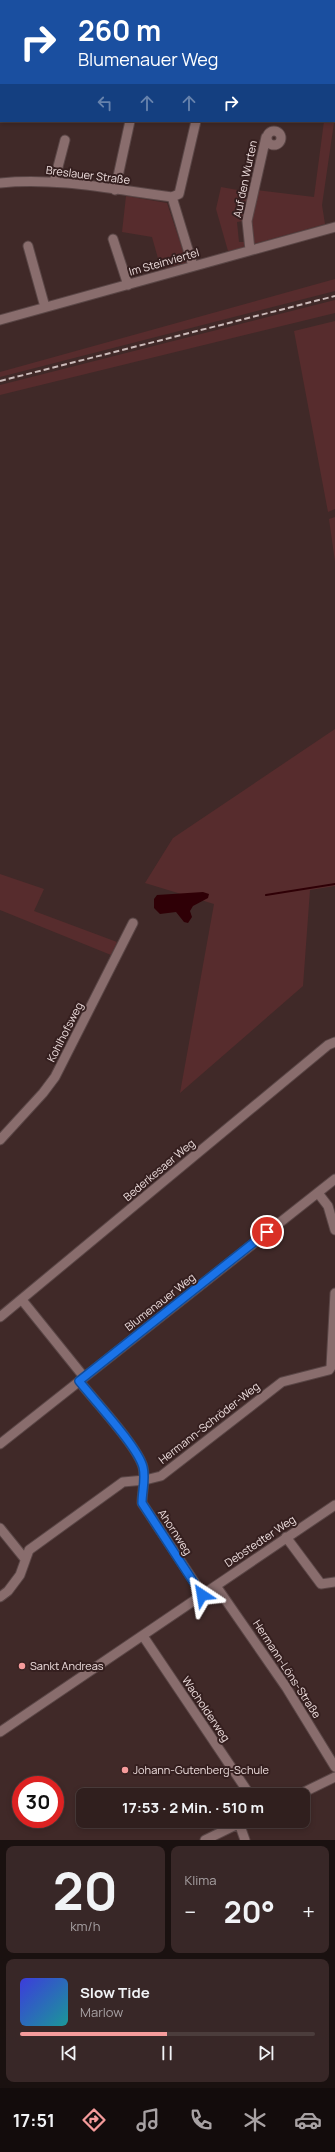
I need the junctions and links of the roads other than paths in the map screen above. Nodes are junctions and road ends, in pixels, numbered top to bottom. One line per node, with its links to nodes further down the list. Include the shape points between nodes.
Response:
1 (130, 122): 7 (street)
2 (196, 122): 8 (street, via 179,194)
3 (266, 137): 12 (street, Auf den Wurten, via 247,221)
4 (65, 140): 5 (street)
5 (54, 182): 6 (street, Breslauer Straße); 7 (street, Breslauer Straße)
6 (0, 183)
7 (114, 190): 8 (street, Breslauer Straße)
8 (172, 197): 13 (street)
9 (335, 227): 12 (street, Im Steinviertel)
10 (113, 239): 14 (street)
11 (28, 246): 15 (street)
12 (250, 250): 13 (street, Im Steinviertel)
13 (194, 266): 14 (street, Im Steinviertel)
14 (128, 284): 15 (street, Im Steinviertel)
15 (45, 308): 16 (street, Im Steinviertel)
16 (0, 320)
17 (133, 923): 19 (street, Kohlhofsweg, via 55,1077)
18 (335, 1042): 24 (street, Bederkesaer Weg, via 328,1045)
19 (0, 1140)
20 (335, 1179): 21 (street, Blumenauer Weg)
21 (318, 1192): 22 (street, via 328,1206); 26 (street, Blumenauer Weg)
22 (335, 1230)
23 (335, 1293): 28 (street, Hermann-Schröder-Weg, via 329,1370 282,1382 161,1476)
24 (22, 1300): 25 (street, Bederkesaer Weg); 26 (street, Ahornweg)
25 (0, 1317)
26 (82, 1379): 27 (street, Blumenauer Weg); 28 (street, Ahornweg, via 140,1456)
27 (0, 1444)
28 (145, 1480): 32 (street, Hermann-Schröder-Weg, via 123,1482 29,1550); 35 (street, Ahornweg, via 142,1503)
29 (335, 1504): 31 (street, Debstedter Weg)
30 (0, 1528): 32 (street)
31 (286, 1537): 33 (street, via 321,1584); 34 (street, Debstedter Weg)
32 (25, 1559): 36 (street, Hermann-Schröder-Weg, via 20,1575)
33 (335, 1582)
34 (216, 1586): 35 (street, Debstedter Weg); 39 (street, Hermann-Löns-Straße, via 286,1687)
35 (202, 1595): 37 (street, Debstedter Weg)
36 (0, 1597)
37 (143, 1636): 38 (street, Debstedter Weg); 41 (street, Wacholderweg)
38 (0, 1732)
39 (335, 1767)
40 (335, 1777): 42 (street)
41 (245, 1788)
42 (310, 1789)
43 (230, 1828): 45 (street)
44 (243, 1828): 46 (street)
45 (205, 1840)
46 (245, 1840)

